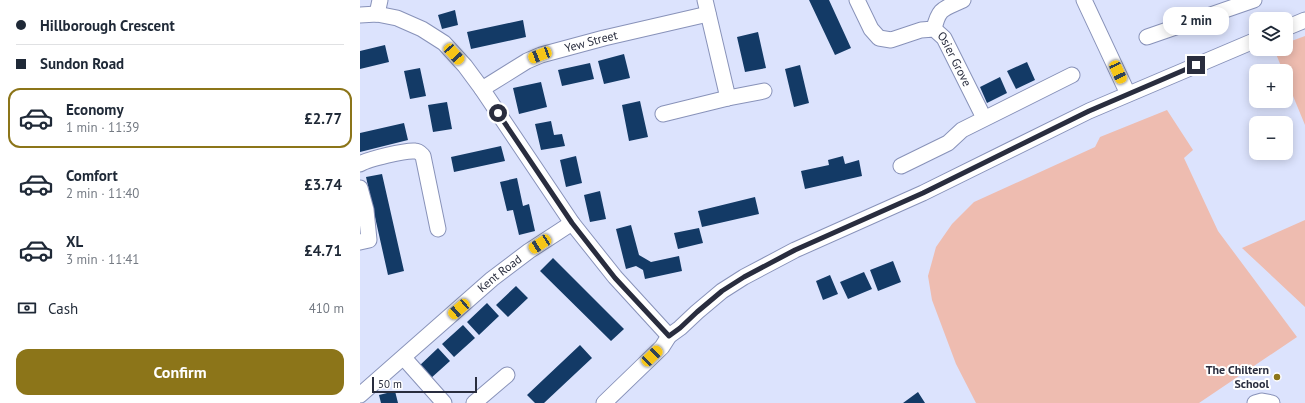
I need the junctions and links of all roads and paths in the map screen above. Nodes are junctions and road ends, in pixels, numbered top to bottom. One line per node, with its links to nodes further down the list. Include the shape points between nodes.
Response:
1 (857, 0): 10 (street, Osier Grove, via 871,30 879,38 891,40 921,30)
2 (963, 0): 10 (street, via 942,10 937,16)
3 (1084, 0): 16 (street)
4 (1254, 0): 11 (street)
5 (378, 7): 7 (street); 14 (street, via 444,42)
6 (707, 7): 14 (street, Yew Street, via 540,55 527,60); 17 (street, Yew Street)
7 (360, 15)
8 (1305, 20): 9 (street)
9 (1293, 25)
10 (934, 29): 19 (street, Osier Grove, via 944,38)
11 (1147, 37)
12 (1249, 43): 16 (street)
13 (1072, 75): 19 (street)
14 (482, 89): 23 (street)
15 (764, 91): 17 (street)
16 (1128, 94): 26 (street, via 766,265 722,291)
17 (728, 98): 18 (street)
18 (663, 114)
19 (984, 118): 21 (street, via 962,130 948,143)
20 (360, 164): 24 (street, via 419,152 423,156)
21 (901, 166)
22 (360, 188): 25 (street, via 366,210 369,240)
23 (572, 223): 26 (street, via 615,278); 27 (street, Kent Road, via 492,279)
24 (438, 229)
25 (360, 242)
26 (669, 336): 32 (street, via 662,347)
27 (404, 358): 29 (street, Kent Road); 30 (street)
28 (507, 375): 31 (street)
29 (360, 396)
30 (444, 403)
31 (474, 403)
32 (604, 403)
33 (1255, 403): 34 (street)
34 (1272, 403)

